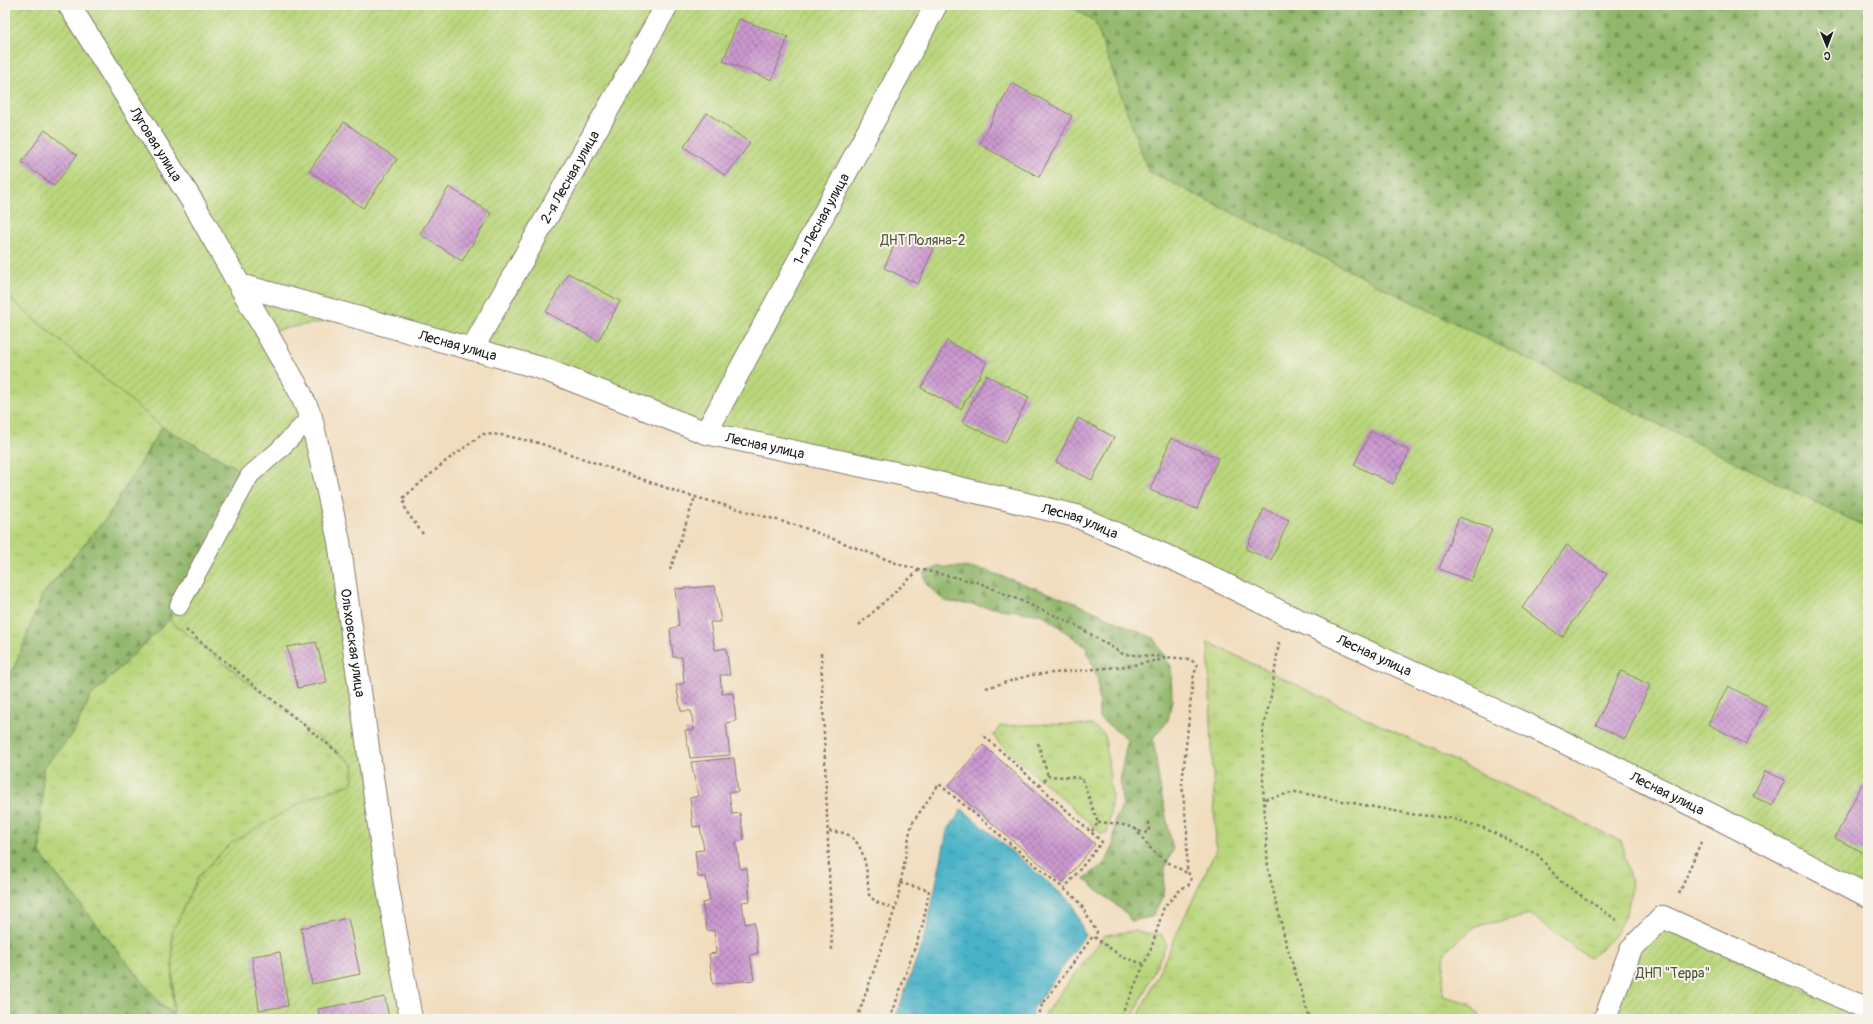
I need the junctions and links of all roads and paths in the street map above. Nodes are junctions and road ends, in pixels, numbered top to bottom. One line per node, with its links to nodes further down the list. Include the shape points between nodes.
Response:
1 (69, 5): 4 (street, Луговая улица, via 192,202)
2 (667, 5): 5 (street, 2-я Лесная улица)
3 (936, 5): 7 (street, 1-я Лесная улица)
4 (240, 285): 5 (street, Лесная улица); 6 (street, Ольховская улица, via 299,390)
5 (472, 349): 7 (street, Лесная улица, via 541,368)
6 (311, 417): 12 (lane, via 250,475); 22 (street, Ольховская улица, via 339,541)
7 (706, 433): 13 (street, Лесная улица, via 905,474 1076,516 1182,563)
8 (695, 497): 9 (path, via 540,443 484,434 446,461 403,498 406,511); 10 (path, via 802,527); 11 (path)
9 (423, 534)
10 (921, 569): 14 (path); 17 (path, via 980,583 1072,623 1123,654)
11 (670, 570)
12 (179, 606)
13 (1287, 615): 24 (path, via 1277,650 1271,696 1263,729); 25 (street, Лесная улица, via 1547,734)
14 (858, 625)
15 (184, 629): 22 (path)
16 (821, 653): 29 (path)
17 (1169, 658): 18 (path, via 1128,666 1031,676); 31 (path, via 1190,659 1197,665 1193,679 1182,784)
18 (986, 688)
19 (982, 734): 23 (path)
20 (1038, 743): 21 (path)
21 (1048, 776): 23 (path); 27 (path, via 1082,778)
22 (372, 781): 42 (street, Ольховская улица)
23 (1040, 786): 30 (path)
24 (1264, 799): 37 (path, via 1296,792 1410,814 1450,818 1484,828 1538,855 1560,881); 47 (path, via 1268,869 1286,943)
25 (1712, 815): 34 (street, Лесная улица); 36 (path)
26 (1150, 820): 28 (path, via 1149,832 1143,833)
27 (1098, 823): 28 (path, via 1110,822); 30 (path)
28 (1135, 828): 31 (path, via 1163,860)
29 (829, 831): 35 (path, via 845,834 855,841 865,862 869,895 876,902); 39 (path)
30 (1091, 832): 33 (path, via 1102,842)
31 (1189, 875): 40 (path, via 1191,881 1188,886 1182,888 1164,907)
32 (900, 883): 33 (path, via 910,832 939,784); 35 (path); 44 (path, via 930,890 922,924)
33 (1064, 889): 38 (path, via 1078,900 1089,922 1097,931)
34 (1868, 896)
35 (894, 909): 43 (path)
36 (1666, 918): 37 (street); 41 (street)
37 (1642, 936): 48 (street, via 1631,949)
38 (1096, 938): 40 (path, via 1122,957); 45 (path, via 1093,936 1042,1005)
39 (832, 950)
40 (1144, 964): 46 (path)
41 (1868, 1009)
42 (411, 1019)
43 (857, 1019)
44 (890, 1019)
45 (1038, 1019)
46 (1120, 1019)
47 (1310, 1019)
48 (1605, 1019)

